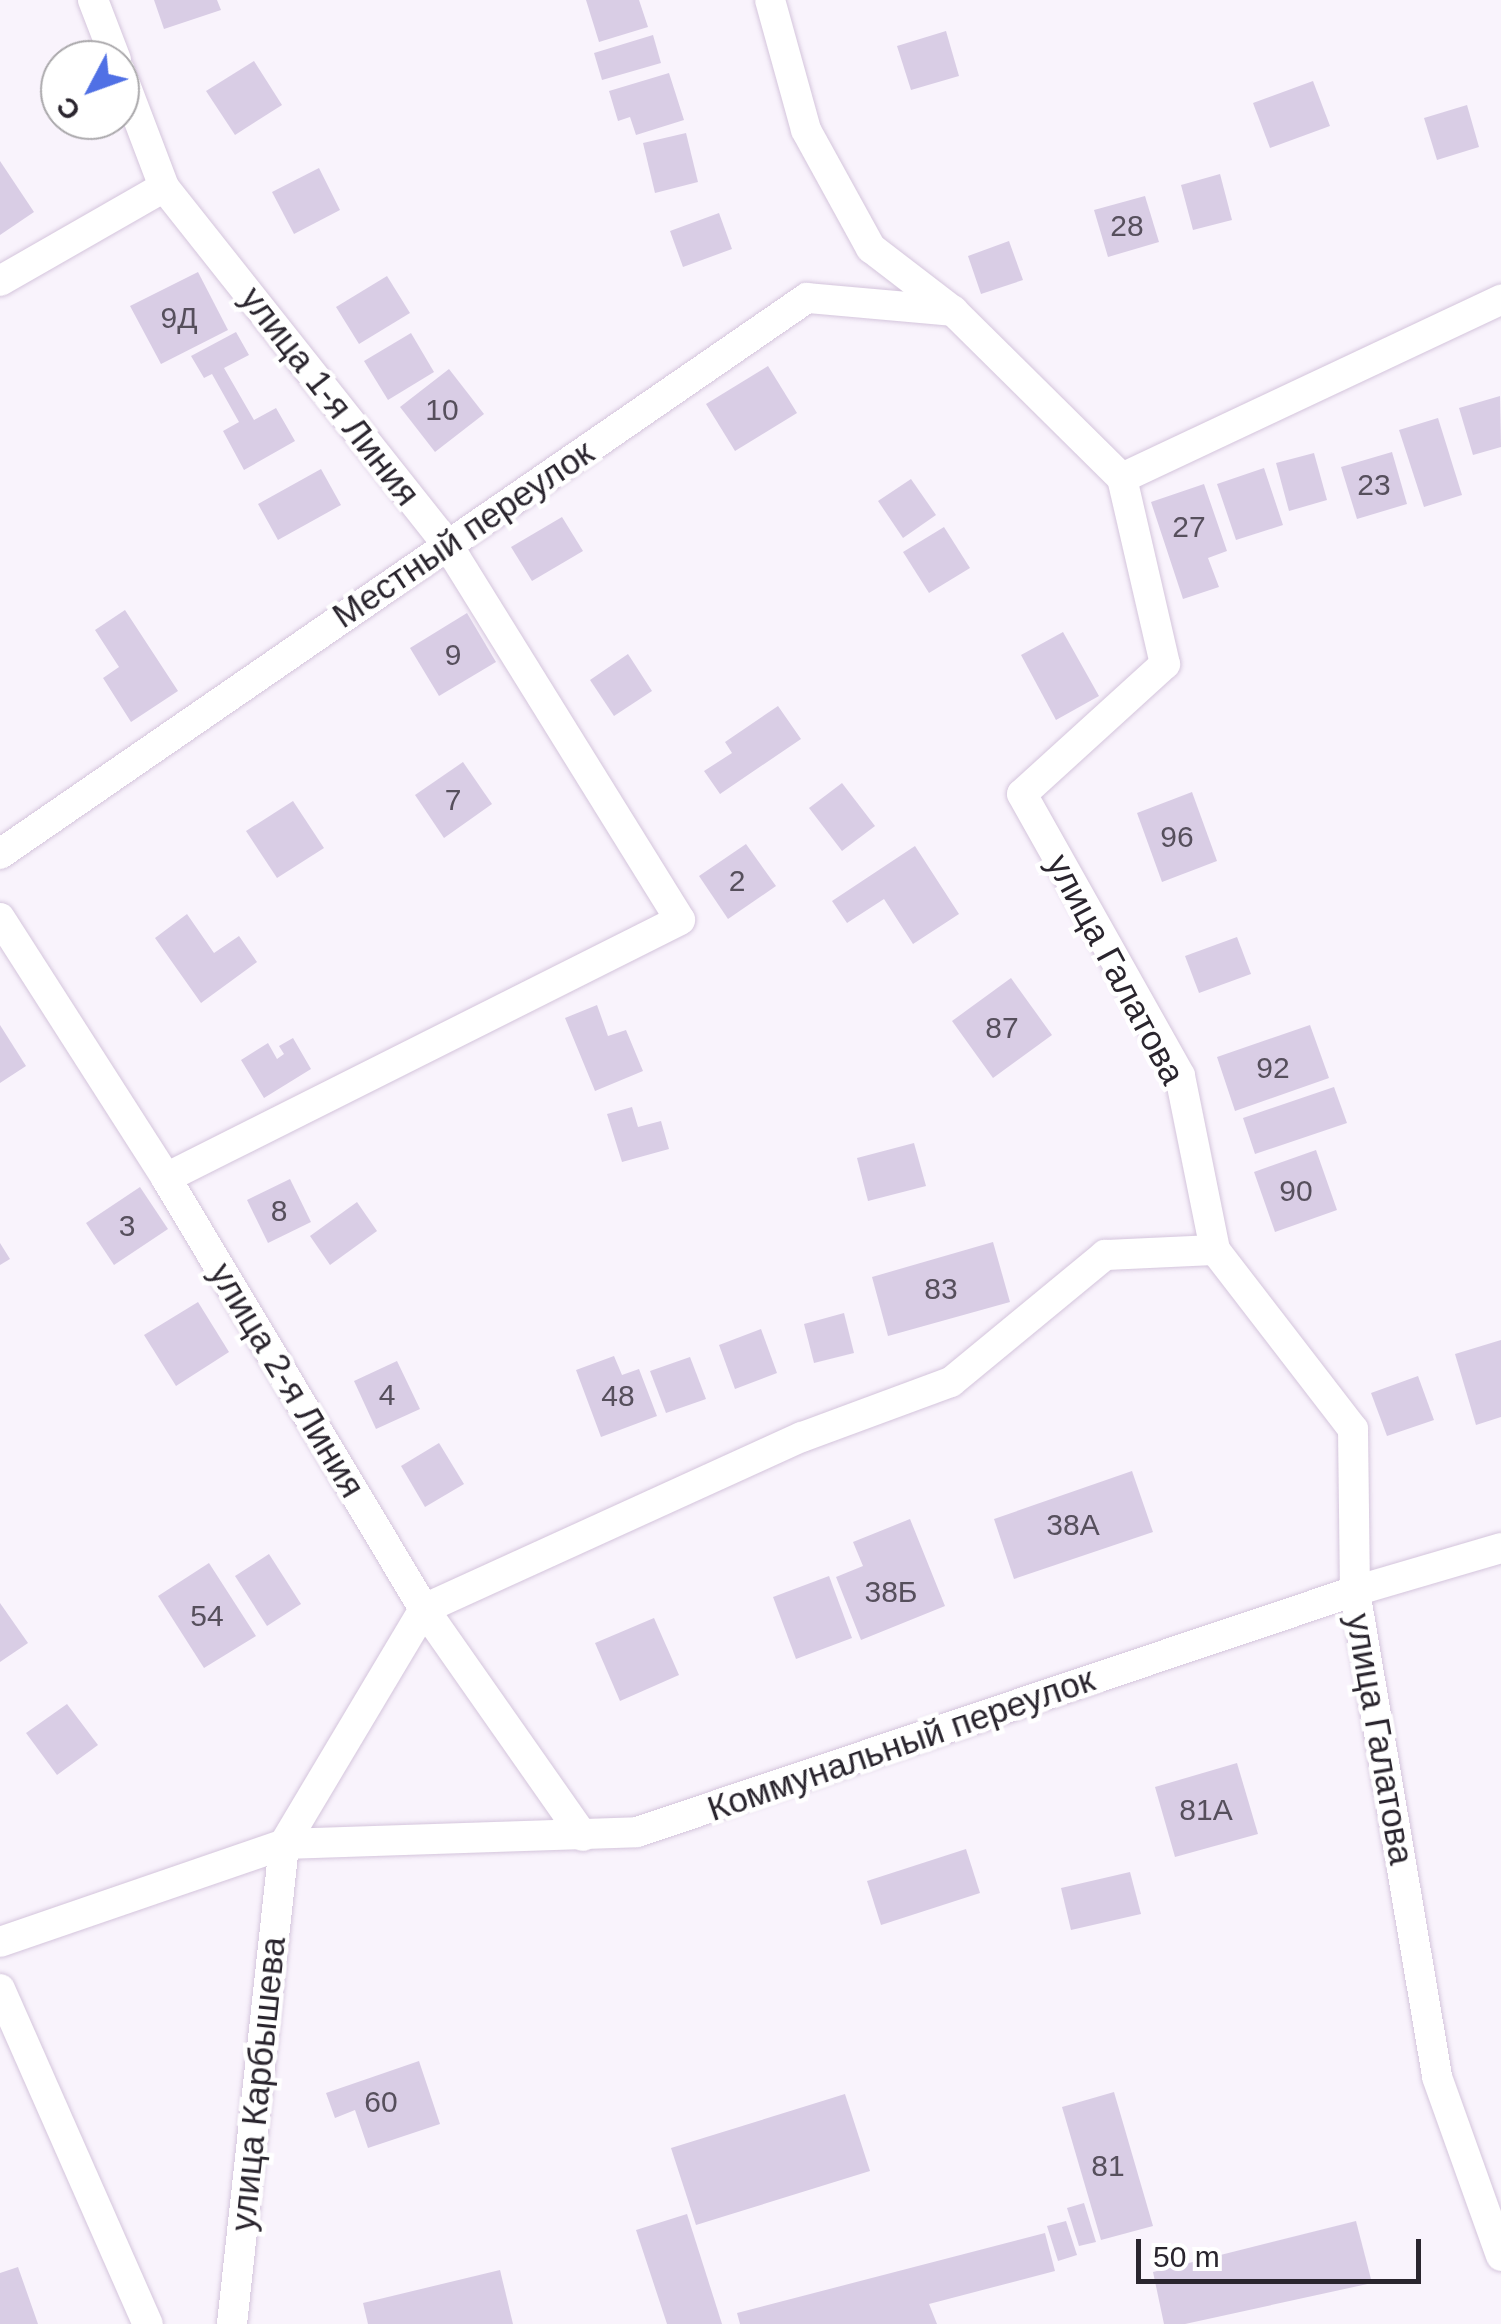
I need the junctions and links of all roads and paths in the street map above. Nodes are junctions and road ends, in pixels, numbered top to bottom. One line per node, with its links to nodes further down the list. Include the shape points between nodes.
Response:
1 (93, 0): 3 (street)
2 (770, 0): 8 (street, via 806,130 871,248)
3 (108, 40)
4 (140, 124): 5 (street, улица 1-я Линия)
5 (164, 187): 6 (street); 10 (street, улица 1-я Линия)
6 (0, 281)
7 (1501, 300): 9 (street)
8 (953, 311): 9 (street); 10 (street, Местный переулок, via 807,298)
9 (1122, 478): 14 (street, улица Галатова, via 1165,664 1022,794 1180,1076)
10 (447, 544): 11 (street, Местный переулок); 13 (street, улица 1-я Линия, via 680,920)
11 (0, 854)
12 (0, 918): 13 (street, улица 2-я Линия)
13 (166, 1178): 17 (street, улица 2-я Линия)
14 (1215, 1250): 16 (street, улица Галатова, via 1353,1428); 17 (street, via 1105,1255 951,1382 802,1437)
15 (1501, 1548): 16 (street, Коммунальный переулок)
16 (1355, 1591): 18 (street, Коммунальный переулок, via 637,1832); 22 (street, улица Галатова, via 1437,2076)
17 (424, 1608): 18 (street, улица 2-я Линия); 19 (street)
18 (583, 1836): 19 (street, Коммунальный переулок)
19 (284, 1844): 20 (street, Коммунальный переулок); 25 (street, улица Карбышева)
20 (0, 1942)
21 (0, 1989): 24 (street)
22 (1491, 2196): 23 (street, улица Галатова)
23 (1501, 2256)
24 (148, 2324)
25 (232, 2324)

